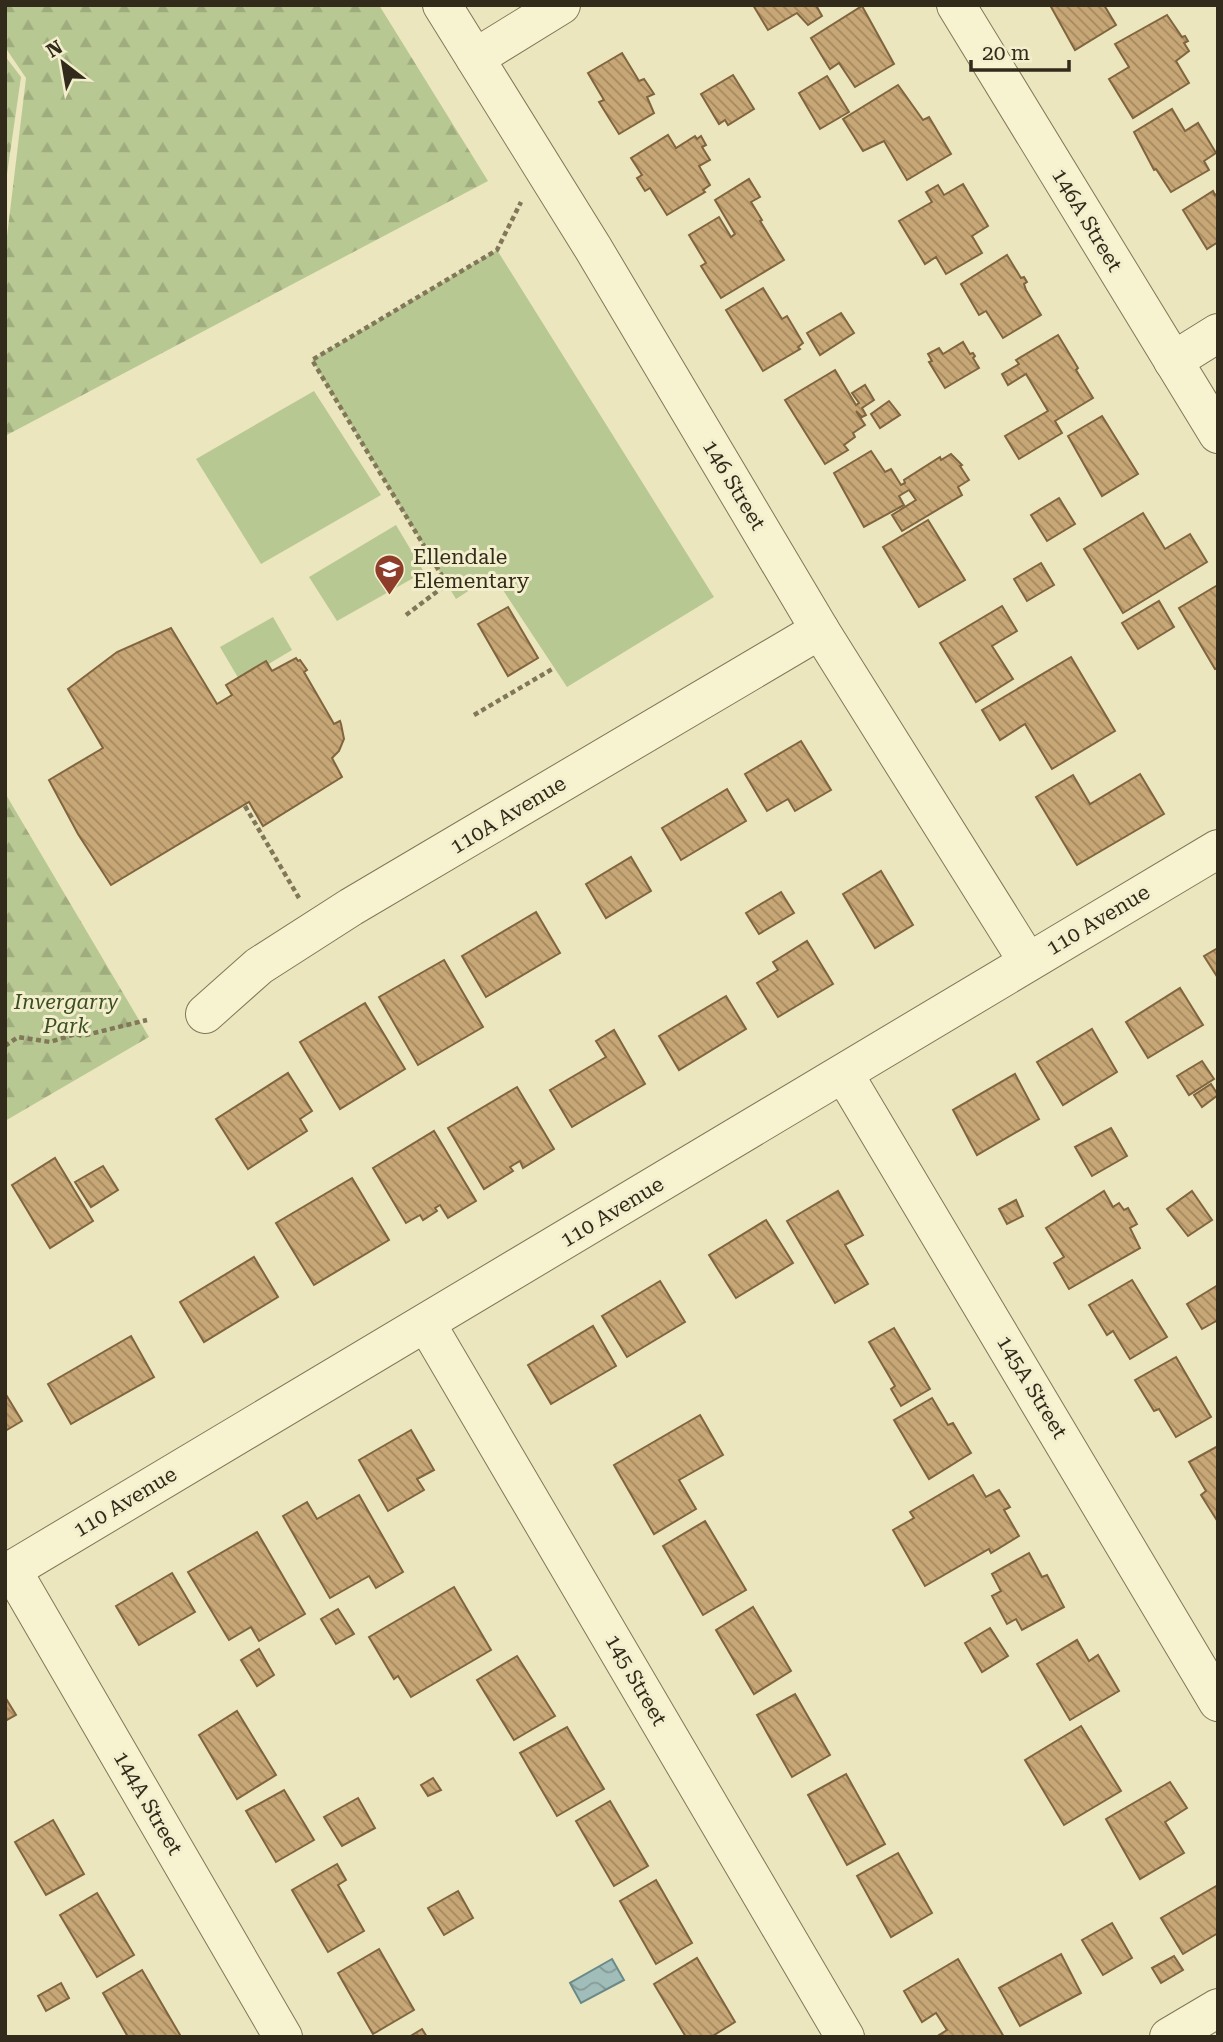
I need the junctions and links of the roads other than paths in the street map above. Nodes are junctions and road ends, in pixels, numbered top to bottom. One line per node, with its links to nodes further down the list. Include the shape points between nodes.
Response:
1 (442, 5): 4 (street, 146 Street)
2 (561, 5): 4 (street)
3 (956, 5): 6 (street, 146A Street)
4 (475, 58): 8 (street, 146 Street)
5 (1218, 333): 6 (street)
6 (1173, 361): 7 (street, 146A Street)
7 (1218, 434)
8 (820, 630): 10 (street, 146 Street); 11 (street, 110A Avenue, via 351,907 259,966)
9 (1218, 849): 10 (street, 110 Avenue)
10 (1028, 962): 12 (street, 110 Avenue)
11 (205, 1014)
12 (844, 1074): 13 (street, 110 Avenue); 15 (street, 145A Street)
13 (426, 1323): 14 (street, 110 Avenue); 18 (street, 145 Street)
14 (9, 1572): 17 (street, 144A Street)
15 (1218, 1702)
16 (1218, 2008): 19 (street)
17 (283, 2037)
18 (845, 2037)
19 (1169, 2037)

